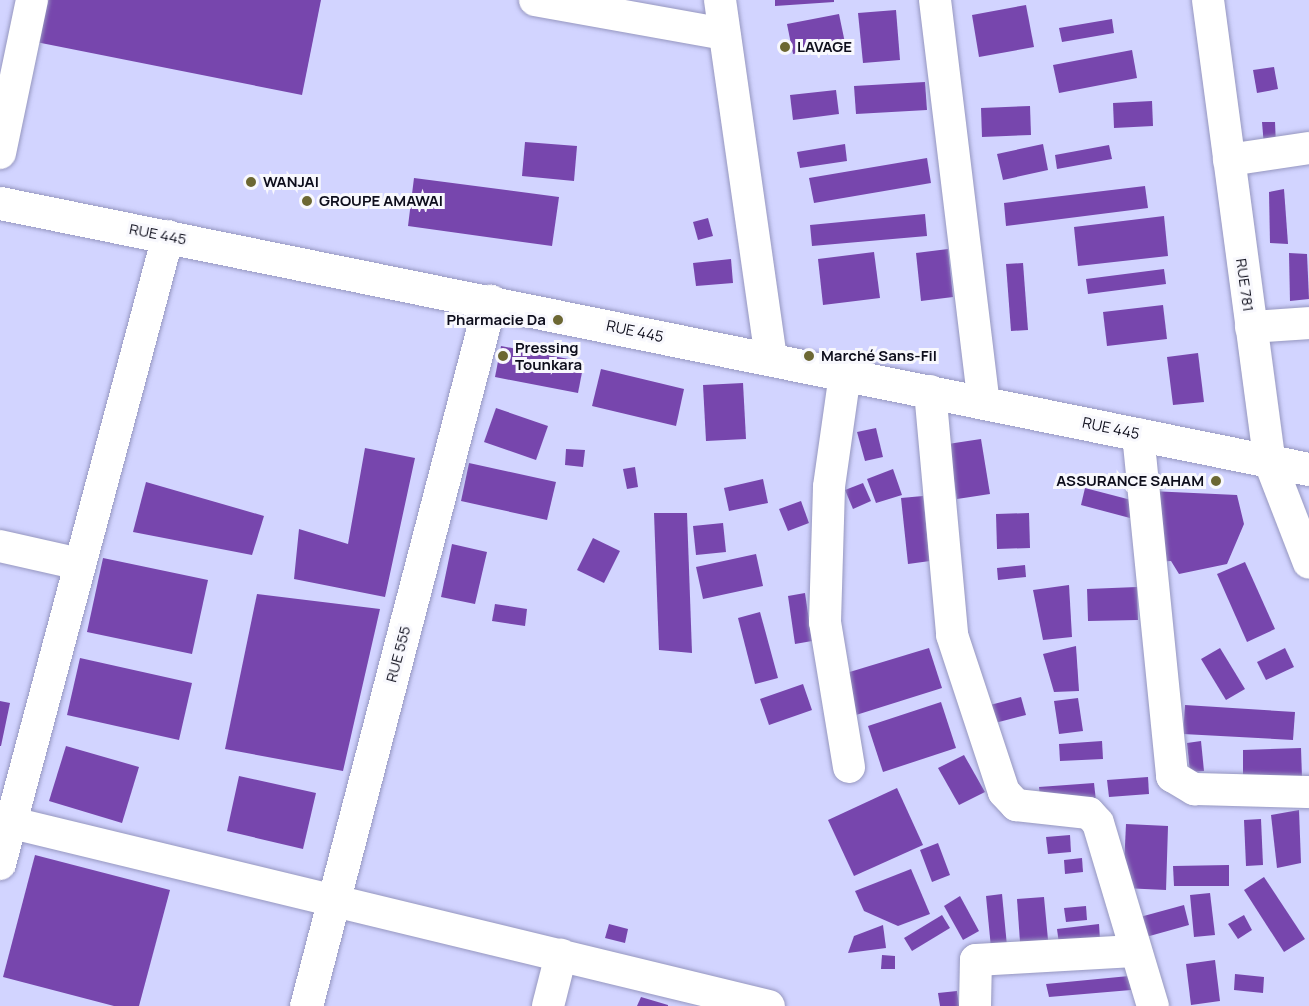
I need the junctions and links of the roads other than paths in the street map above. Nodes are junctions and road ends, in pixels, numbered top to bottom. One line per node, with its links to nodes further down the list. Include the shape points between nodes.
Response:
1 (32, 0): 8 (street)
2 (535, 0): 6 (street)
3 (720, 0): 6 (street)
4 (935, 0): 18 (street)
5 (1208, 0): 9 (street, RUE 781)
6 (724, 34): 15 (street)
7 (1309, 148): 9 (street)
8 (0, 153)
9 (1229, 160): 14 (street, RUE 781)
10 (0, 203): 11 (street, RUE 445)
11 (168, 236): 12 (street, RUE 445); 24 (street)
12 (490, 301): 15 (street, RUE 445); 29 (street, RUE 555)
13 (1309, 323): 14 (street)
14 (1251, 327): 20 (street, RUE 781)
15 (771, 358): 16 (street, RUE 445)
16 (845, 374): 17 (street, RUE 445); 25 (street, via 829,487 825,622)
17 (930, 391): 18 (street, RUE 445); 30 (street, via 952,635 1005,792 1016,806 1089,813 1098,823)
18 (984, 402): 19 (street, RUE 445)
19 (1138, 434): 20 (street, RUE 445); 26 (street, via 1172,776 1194,789)
20 (1269, 460): 21 (street, RUE 445); 23 (street, RUE 781)
21 (1309, 469)
22 (0, 546): 24 (street)
23 (1309, 563)
24 (80, 564): 27 (street)
25 (849, 767)
26 (1309, 792)
27 (6, 821): 28 (street); 29 (street)
28 (0, 864)
29 (334, 900): 31 (street); 32 (street, RUE 555)
30 (1134, 951): 35 (street, via 976,960); 36 (street)
31 (561, 955): 33 (street); 34 (street)
32 (306, 1006)
33 (548, 1006)
34 (769, 1006)
35 (975, 1006)
36 (1153, 1006)

